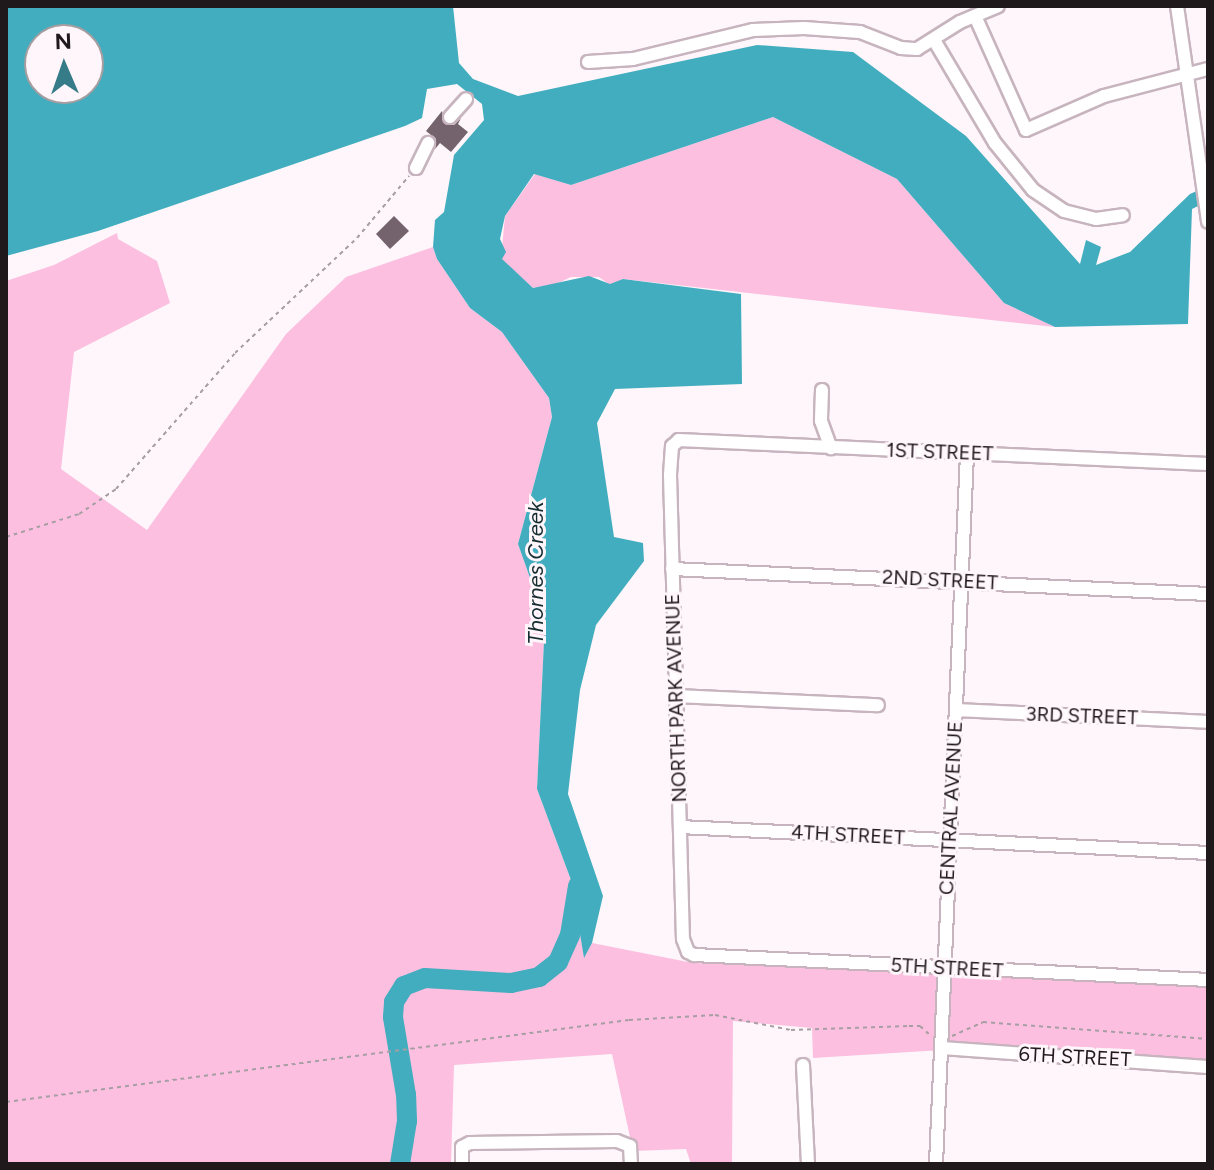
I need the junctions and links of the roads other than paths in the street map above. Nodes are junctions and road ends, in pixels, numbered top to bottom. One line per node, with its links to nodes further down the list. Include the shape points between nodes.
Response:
1 (998, 6): 3 (street)
2 (1177, 6): 7 (street)
3 (975, 16): 4 (street); 7 (street, via 1026,130 1104,96)
4 (934, 40): 5 (street, via 917,49 860,32 753,30 633,59); 13 (street, via 995,143 1033,190 1064,211 1096,219)
5 (588, 62)
6 (1208, 69): 7 (street)
7 (1186, 74): 10 (street)
8 (466, 99): 9 (street)
9 (450, 117)
10 (1202, 142): 14 (street)
11 (428, 143): 12 (street)
12 (416, 168)
13 (1123, 215)
14 (1208, 222)
15 (822, 390): 17 (street, via 821,421)
16 (673, 443): 17 (street, 1ST STREET); 20 (street, NORTH PARK AVENUE)
17 (831, 448): 18 (street, 1ST STREET)
18 (967, 453): 19 (street, 1ST STREET); 21 (street, CENTRAL AVENUE)
19 (1208, 464)
20 (672, 569): 21 (street, 2ND STREET); 23 (street, NORTH PARK AVENUE)
21 (962, 582): 22 (street, 2ND STREET); 25 (street, CENTRAL AVENUE)
22 (1208, 594)
23 (676, 696): 24 (street); 27 (street, NORTH PARK AVENUE)
24 (878, 705)
25 (956, 710): 26 (street, 3RD STREET); 28 (street, CENTRAL AVENUE)
26 (1208, 722)
27 (680, 827): 28 (street, 4TH STREET); 30 (street, NORTH PARK AVENUE, via 683,939)
28 (949, 839): 29 (street, 4TH STREET); 31 (street, CENTRAL AVENUE)
29 (1208, 853)
30 (688, 952): 31 (street, 5TH STREET)
31 (943, 969): 32 (street, 5TH STREET); 33 (street, CENTRAL AVENUE)
32 (1208, 980)
33 (938, 1042): 35 (street, 6TH STREET); 39 (street, CENTRAL AVENUE)
34 (803, 1065): 38 (street)
35 (1208, 1067)
36 (462, 1164): 37 (street, via 462,1147 470,1143 628,1143)
37 (631, 1164)
38 (808, 1164)
39 (936, 1164)

